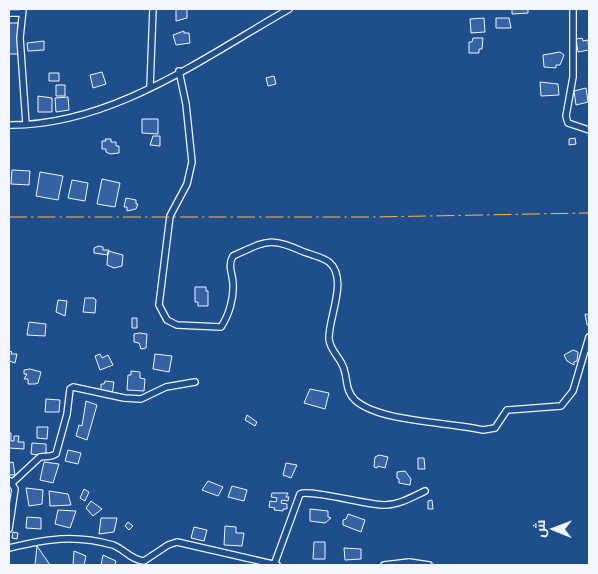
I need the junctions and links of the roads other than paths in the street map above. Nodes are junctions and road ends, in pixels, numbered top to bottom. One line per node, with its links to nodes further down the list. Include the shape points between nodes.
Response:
1 (153, 9): 7 (street)
2 (289, 9): 6 (street)
3 (573, 9): 10 (street, via 573,77 566,116 568,123)
4 (22, 11): 5 (street); 8 (street, via 20,49)
5 (9, 14)
6 (179, 71): 7 (street); 11 (street, via 192,162 187,184 170,216 167,231 159,305 168,320 177,325 221,327 233,292 230,266 233,256 259,244 284,242 329,262 334,268 337,292 329,341 343,366 347,390 354,399 374,412 483,430 495,428 507,410 561,406 573,391)
7 (150, 87): 8 (street, via 89,113)
8 (26, 124): 9 (street)
9 (9, 125)
10 (589, 130)
11 (589, 337)
12 (195, 382): 13 (street, via 166,387 141,399 73,387 56,454 40,457)
13 (10, 482): 15 (street, via 15,489)
14 (425, 491): 18 (street, via 396,504 385,505 314,493 300,494)
15 (9, 530)
16 (9, 548): 17 (street, via 57,537 78,538 116,546)
17 (140, 563): 18 (street, via 177,542)
18 (275, 565)
19 (384, 565): 20 (street, via 409,562)
20 (429, 565)

